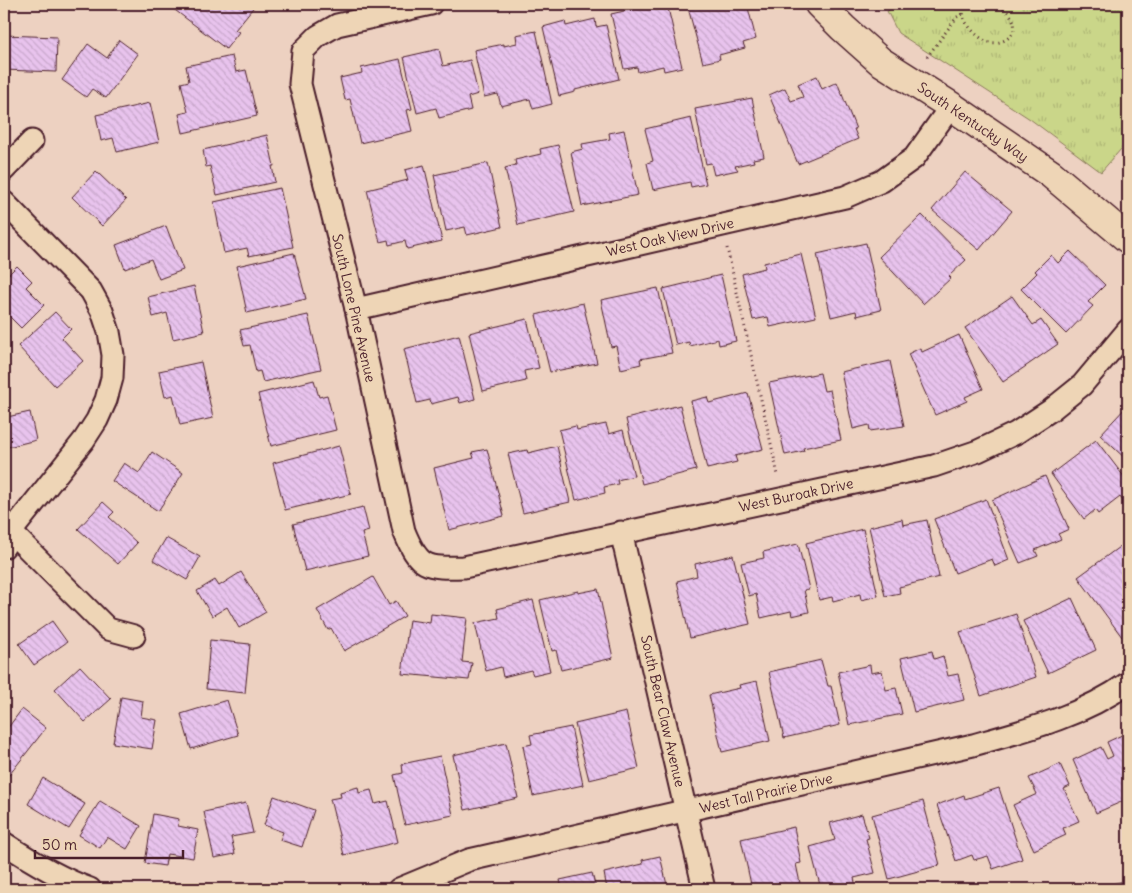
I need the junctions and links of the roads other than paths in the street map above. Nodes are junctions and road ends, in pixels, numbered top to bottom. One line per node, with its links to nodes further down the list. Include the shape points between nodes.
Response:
1 (431, 4): 8 (street, South Lone Pine Avenue, via 337,25 318,36 303,51 300,84)
2 (819, 4): 3 (street, South Kentucky Way, via 880,61)
3 (951, 106): 7 (street, South Kentucky Way, via 1051,174); 8 (street, West Oak View Drive, via 914,158 882,181 845,197)
4 (32, 141): 5 (street)
5 (4, 170)
6 (4, 202): 11 (street, via 91,292 102,311 112,355 112,378 97,420)
7 (1128, 240)
8 (356, 309): 12 (street, South Lone Pine Avenue, via 404,531 411,549)
9 (1128, 330): 10 (street, West Buroak Drive, via 1082,385 1016,433 978,451 934,466)
10 (622, 532): 12 (street, West Buroak Drive, via 464,567 435,568); 15 (street, South Bear Claw Avenue)
11 (6, 535): 13 (street, via 108,628)
12 (422, 561)
13 (134, 636)
14 (1128, 683): 15 (street, West Tall Prairie Drive, via 1084,709 1035,728)
15 (686, 811): 18 (street, West Tall Prairie Drive, via 468,860); 19 (street, South Bear Claw Avenue)
16 (4, 843): 17 (street, via 31,861)
17 (90, 889)
18 (399, 889)
19 (704, 889)

